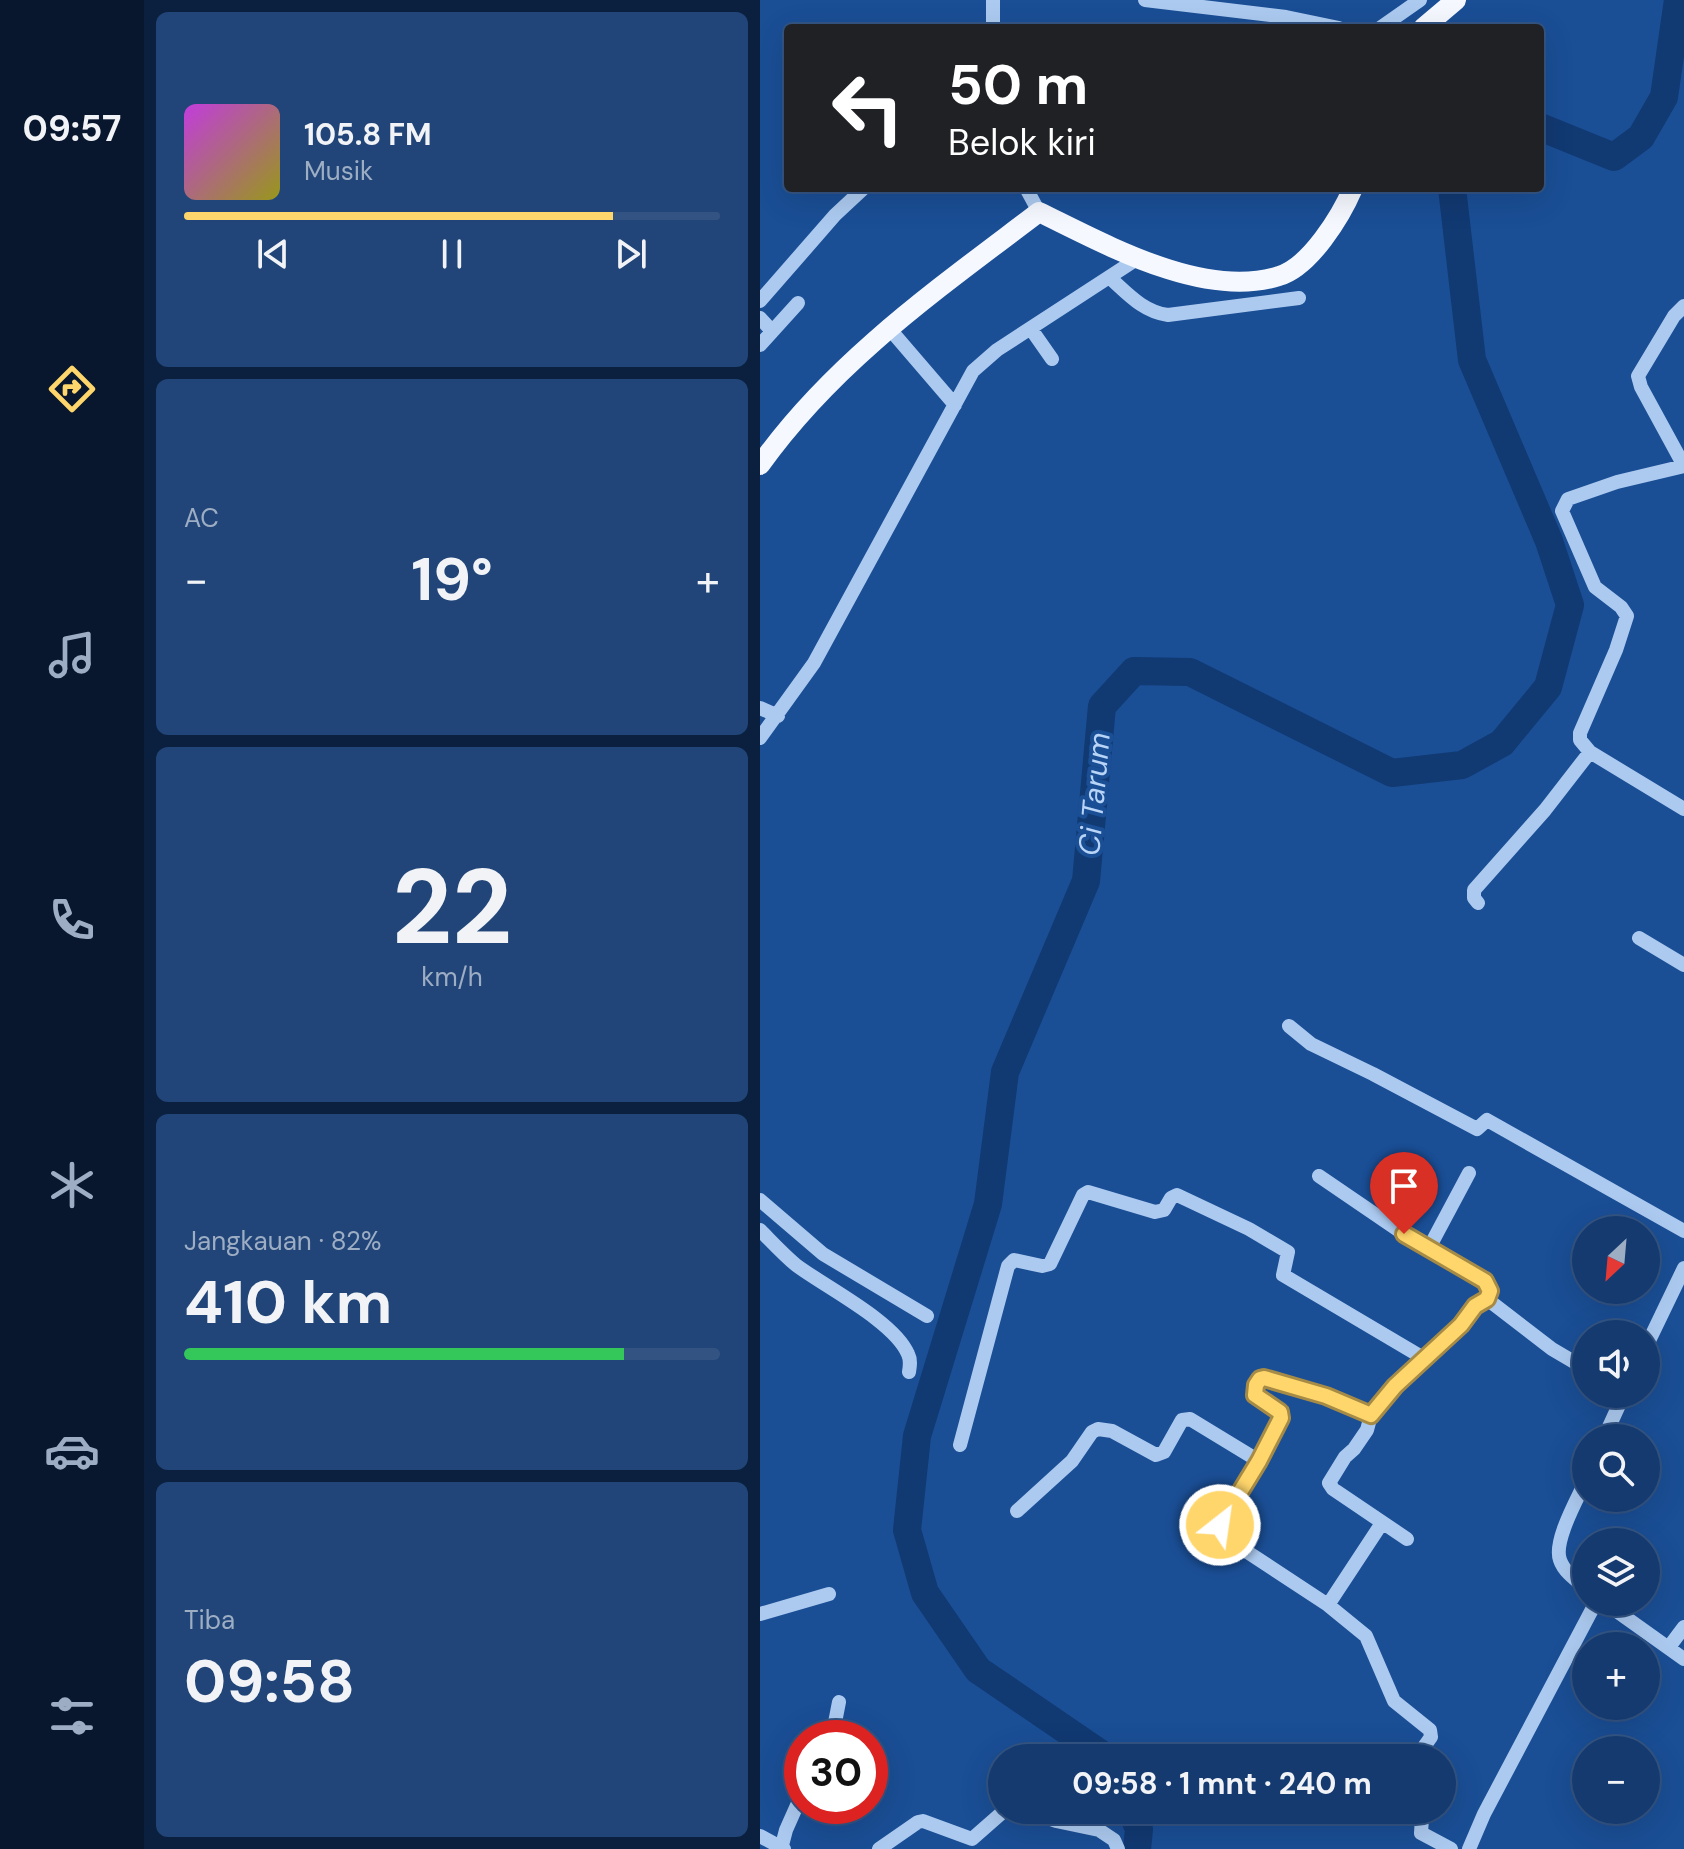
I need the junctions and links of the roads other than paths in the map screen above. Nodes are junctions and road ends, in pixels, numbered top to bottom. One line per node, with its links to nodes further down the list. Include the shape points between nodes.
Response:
1 (1145, 0): 5 (street)
2 (1420, 0): 7 (street)
3 (1456, 0): 8 (main road)
4 (996, 2): 6 (street)
5 (1288, 23)
6 (993, 24)
7 (1386, 24)
8 (1428, 24)
9 (860, 192): 16 (street)
10 (1028, 192): 12 (street)
11 (1351, 192): 13 (main road, via 1328,232 1281,276 1258,281 1211,279)
12 (1039, 212): 13 (main road); 20 (main road)
13 (1140, 257): 14 (street)
14 (1109, 277): 15 (street, via 1142,306 1168,315); 21 (street)
15 (1299, 298)
16 (760, 301)
17 (798, 303): 19 (street)
18 (1684, 306): 26 (street, via 1638,376)
19 (767, 326): 22 (street)
20 (888, 327): 24 (street); 25 (main road, via 842,369 808,419 775,443)
21 (1031, 329): 23 (street); 24 (street, via 973,371)
22 (760, 345)
23 (1052, 359)
24 (952, 402): 28 (street, via 814,663)
25 (760, 465)
26 (1684, 466): 30 (street, via 1617,482 1568,499 1562,507 1595,587 1627,616 1580,733)
27 (760, 708): 28 (street)
28 (778, 716): 29 (street)
29 (760, 738)
30 (1590, 752): 31 (street); 32 (street, via 1474,890)
31 (1684, 809)
32 (1478, 903)
33 (1639, 938): 34 (street)
34 (1684, 965)
35 (1289, 1026): 40 (street, via 1311,1044 1477,1129 1487,1120)
36 (1469, 1173): 42 (street)
37 (1319, 1176): 42 (street)
38 (760, 1200): 41 (street)
39 (760, 1230): 43 (street)
40 (1684, 1231)
41 (796, 1236): 43 (street); 46 (street)
42 (1429, 1248): 45 (street, via 1485,1281)
43 (784, 1252): 50 (street, via 889,1331 910,1358)
44 (1684, 1268): 47 (street)
45 (1487, 1299): 48 (street); 49 (street)
46 (927, 1316)
47 (1659, 1320)
48 (1425, 1359): 51 (street); 52 (street, via 1283,1275 1288,1252 1249,1229 1177,1195 1158,1212 1088,1192 1050,1264 1014,1260 1008,1266)
49 (1572, 1361)
50 (909, 1372)
51 (1371, 1415): 53 (street, via 1261,1378 1255,1395 1281,1418); 56 (street, via 1367,1430 1329,1483)
52 (960, 1445)
53 (1259, 1461): 54 (street, via 1190,1419 1182,1420 1164,1452 1156,1455 1098,1429); 60 (street, via 1223,1517 1221,1533)
54 (1017, 1511)
55 (1572, 1512): 58 (street, via 1558,1553)
56 (1382, 1523): 57 (street); 60 (street)
57 (1407, 1539)
58 (1572, 1575)
59 (829, 1594): 61 (street)
60 (1328, 1605): 69 (street, via 1366,1636 1394,1701 1430,1730)
61 (760, 1614)
62 (1589, 1616): 79 (street)
63 (1624, 1616): 65 (street)
64 (1684, 1627): 65 (street)
65 (1669, 1647): 66 (street)
66 (1684, 1659)
67 (839, 1702): 68 (street)
68 (836, 1720)
69 (1426, 1744)
70 (788, 1824): 75 (street)
71 (989, 1824): 76 (street, via 972,1839 918,1822)
72 (1070, 1824): 77 (street, via 1099,1830)
73 (1422, 1824): 78 (street, via 1421,1833)
74 (760, 1836): 75 (street)
75 (782, 1849)
76 (879, 1849)
77 (1118, 1849)
78 (1451, 1849)
79 (1469, 1849)

